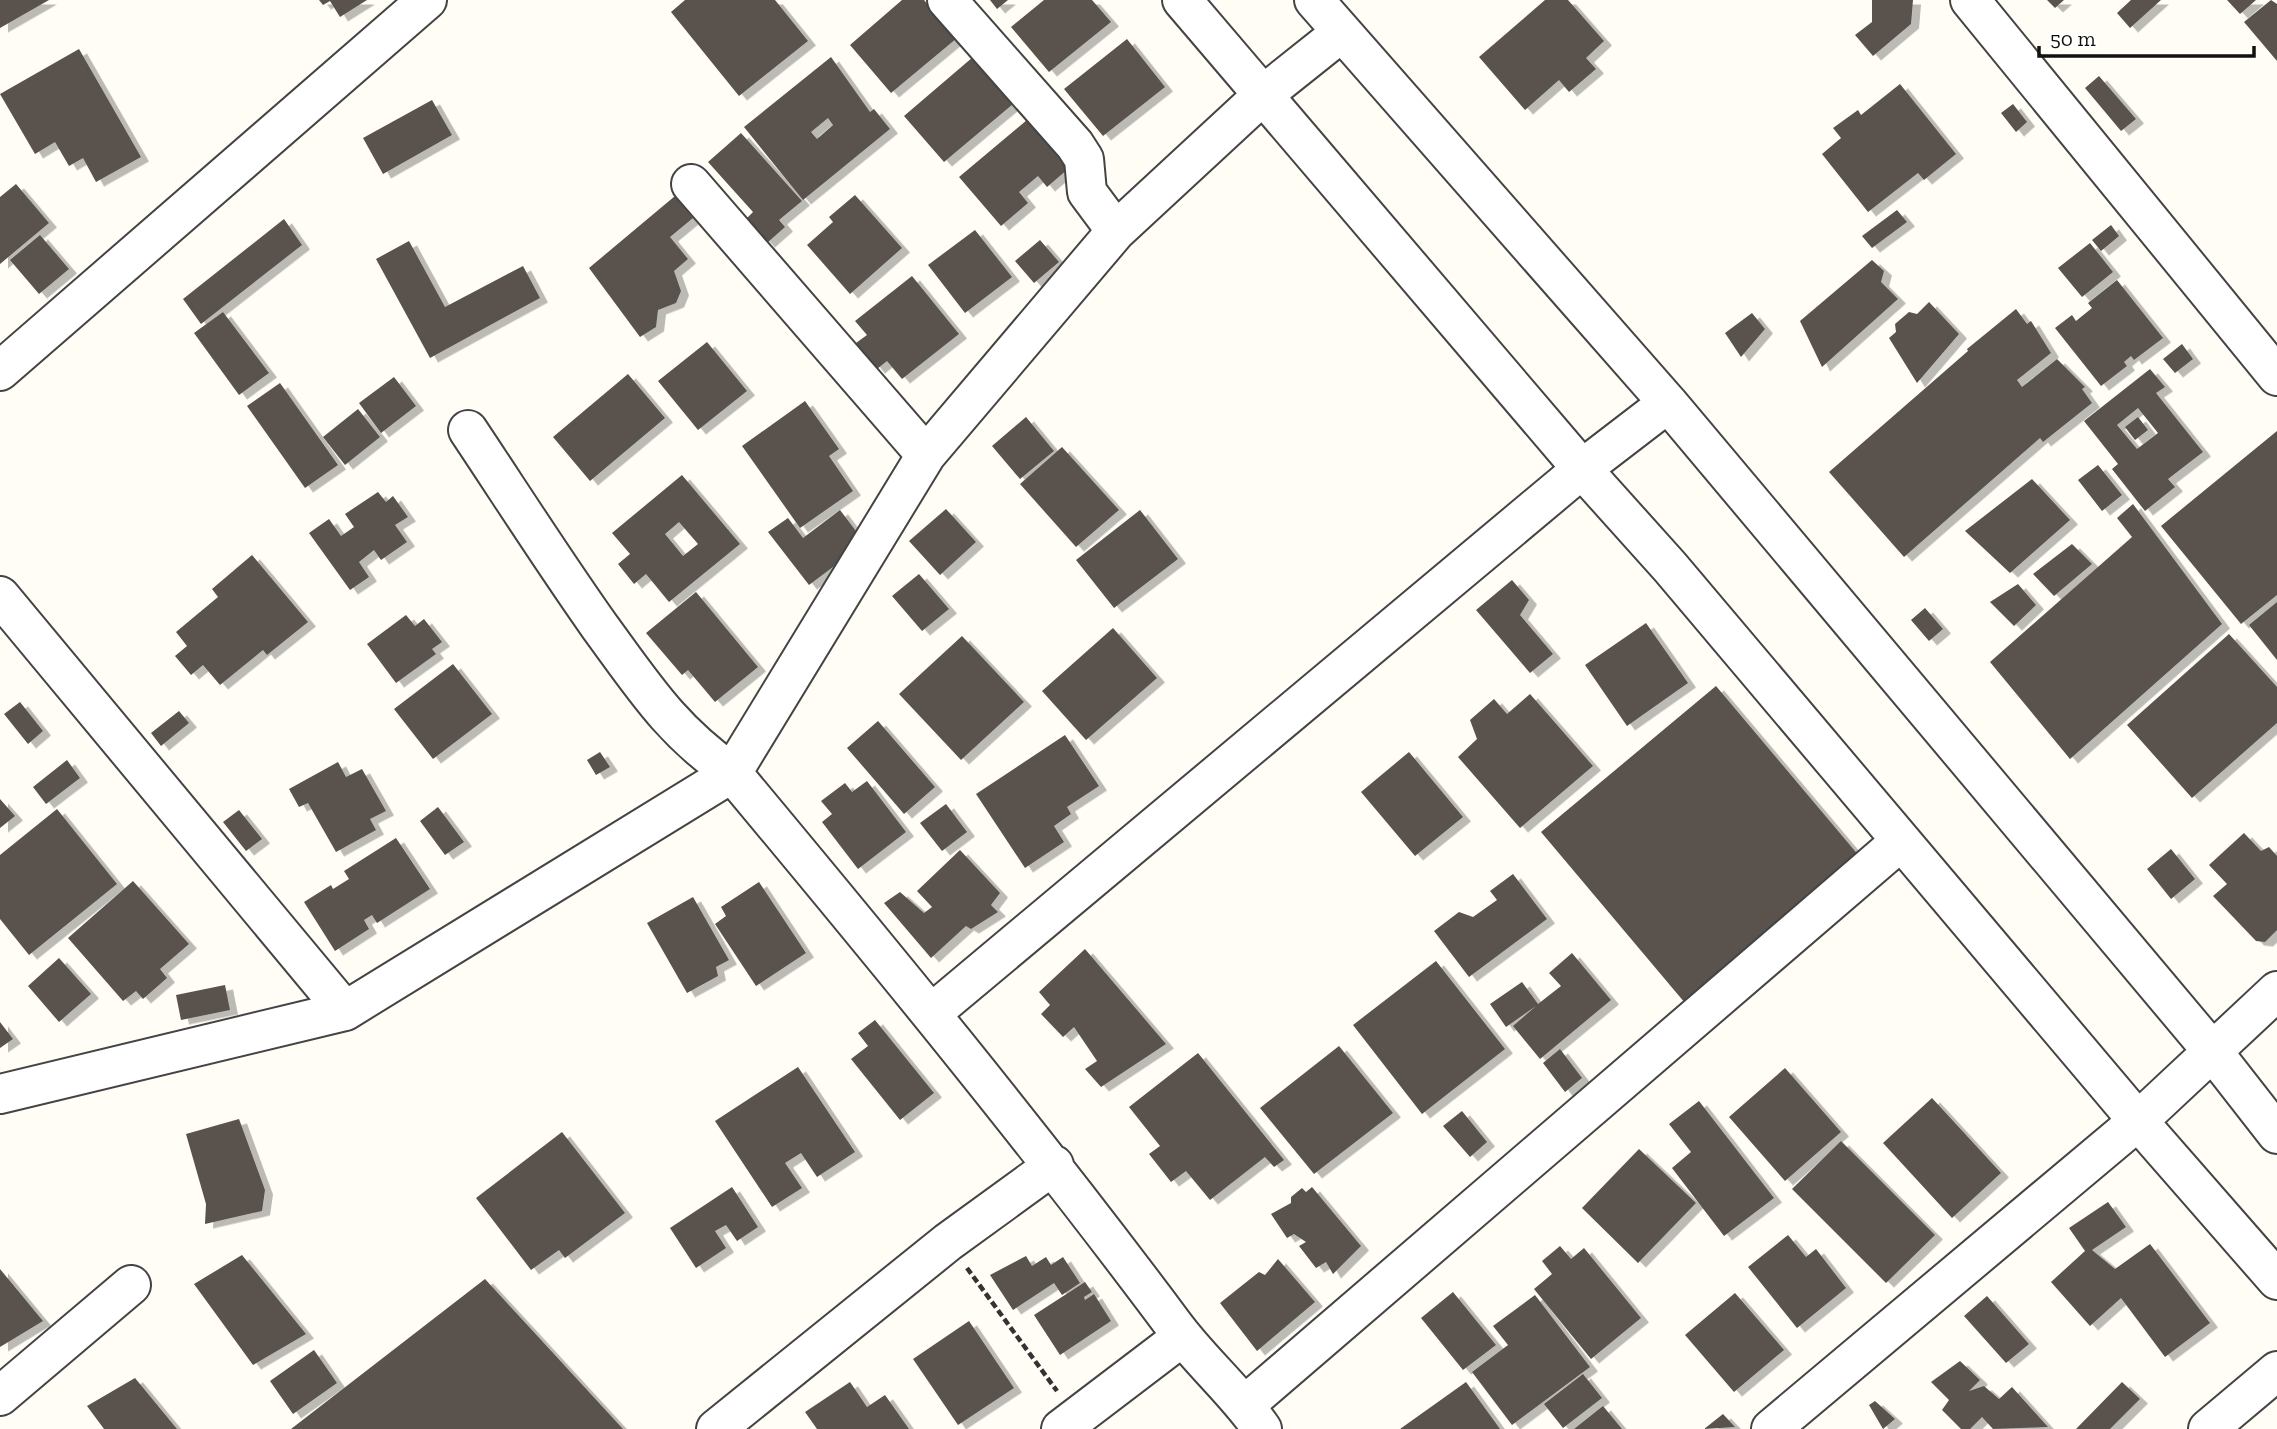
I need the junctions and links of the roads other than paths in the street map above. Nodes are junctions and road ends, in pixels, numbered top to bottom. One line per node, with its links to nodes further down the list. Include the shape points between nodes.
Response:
1 (427, 0): 10 (street)
2 (947, 0): 9 (street, via 1075,145 1084,159 1087,192)
3 (1182, 0): 7 (street)
4 (1314, 0): 6 (street)
5 (1970, 0): 11 (street)
6 (1342, 33): 7 (street); 12 (street)
7 (1263, 95): 9 (street); 15 (street)
8 (691, 184): 14 (street)
9 (1116, 231): 14 (street)
10 (0, 371)
11 (2277, 376)
12 (1668, 403): 15 (street); 22 (street)
13 (468, 430): 17 (street, via 564,576 664,715 696,747)
14 (926, 454): 17 (street)
15 (1582, 469): 18 (street); 21 (street)
16 (0, 596): 20 (street)
17 (733, 773): 20 (street); 21 (street)
18 (1901, 842): 24 (street); 32 (street)
19 (2277, 991): 22 (street)
20 (345, 1010): 23 (street)
21 (933, 1012): 26 (street)
22 (2213, 1052): 24 (street); 25 (street)
23 (0, 1094)
24 (2138, 1121): 27 (street); 35 (street)
25 (2277, 1134)
26 (1054, 1165): 29 (street); 34 (street, via 948,1242)
27 (2277, 1280)
28 (131, 1285): 31 (street)
29 (1182, 1337): 32 (street); 33 (street)
30 (2277, 1371): 36 (street)
31 (0, 1396)
32 (1253, 1417)
33 (1069, 1423)
34 (716, 1429)
35 (1771, 1429)
36 (2208, 1429)

